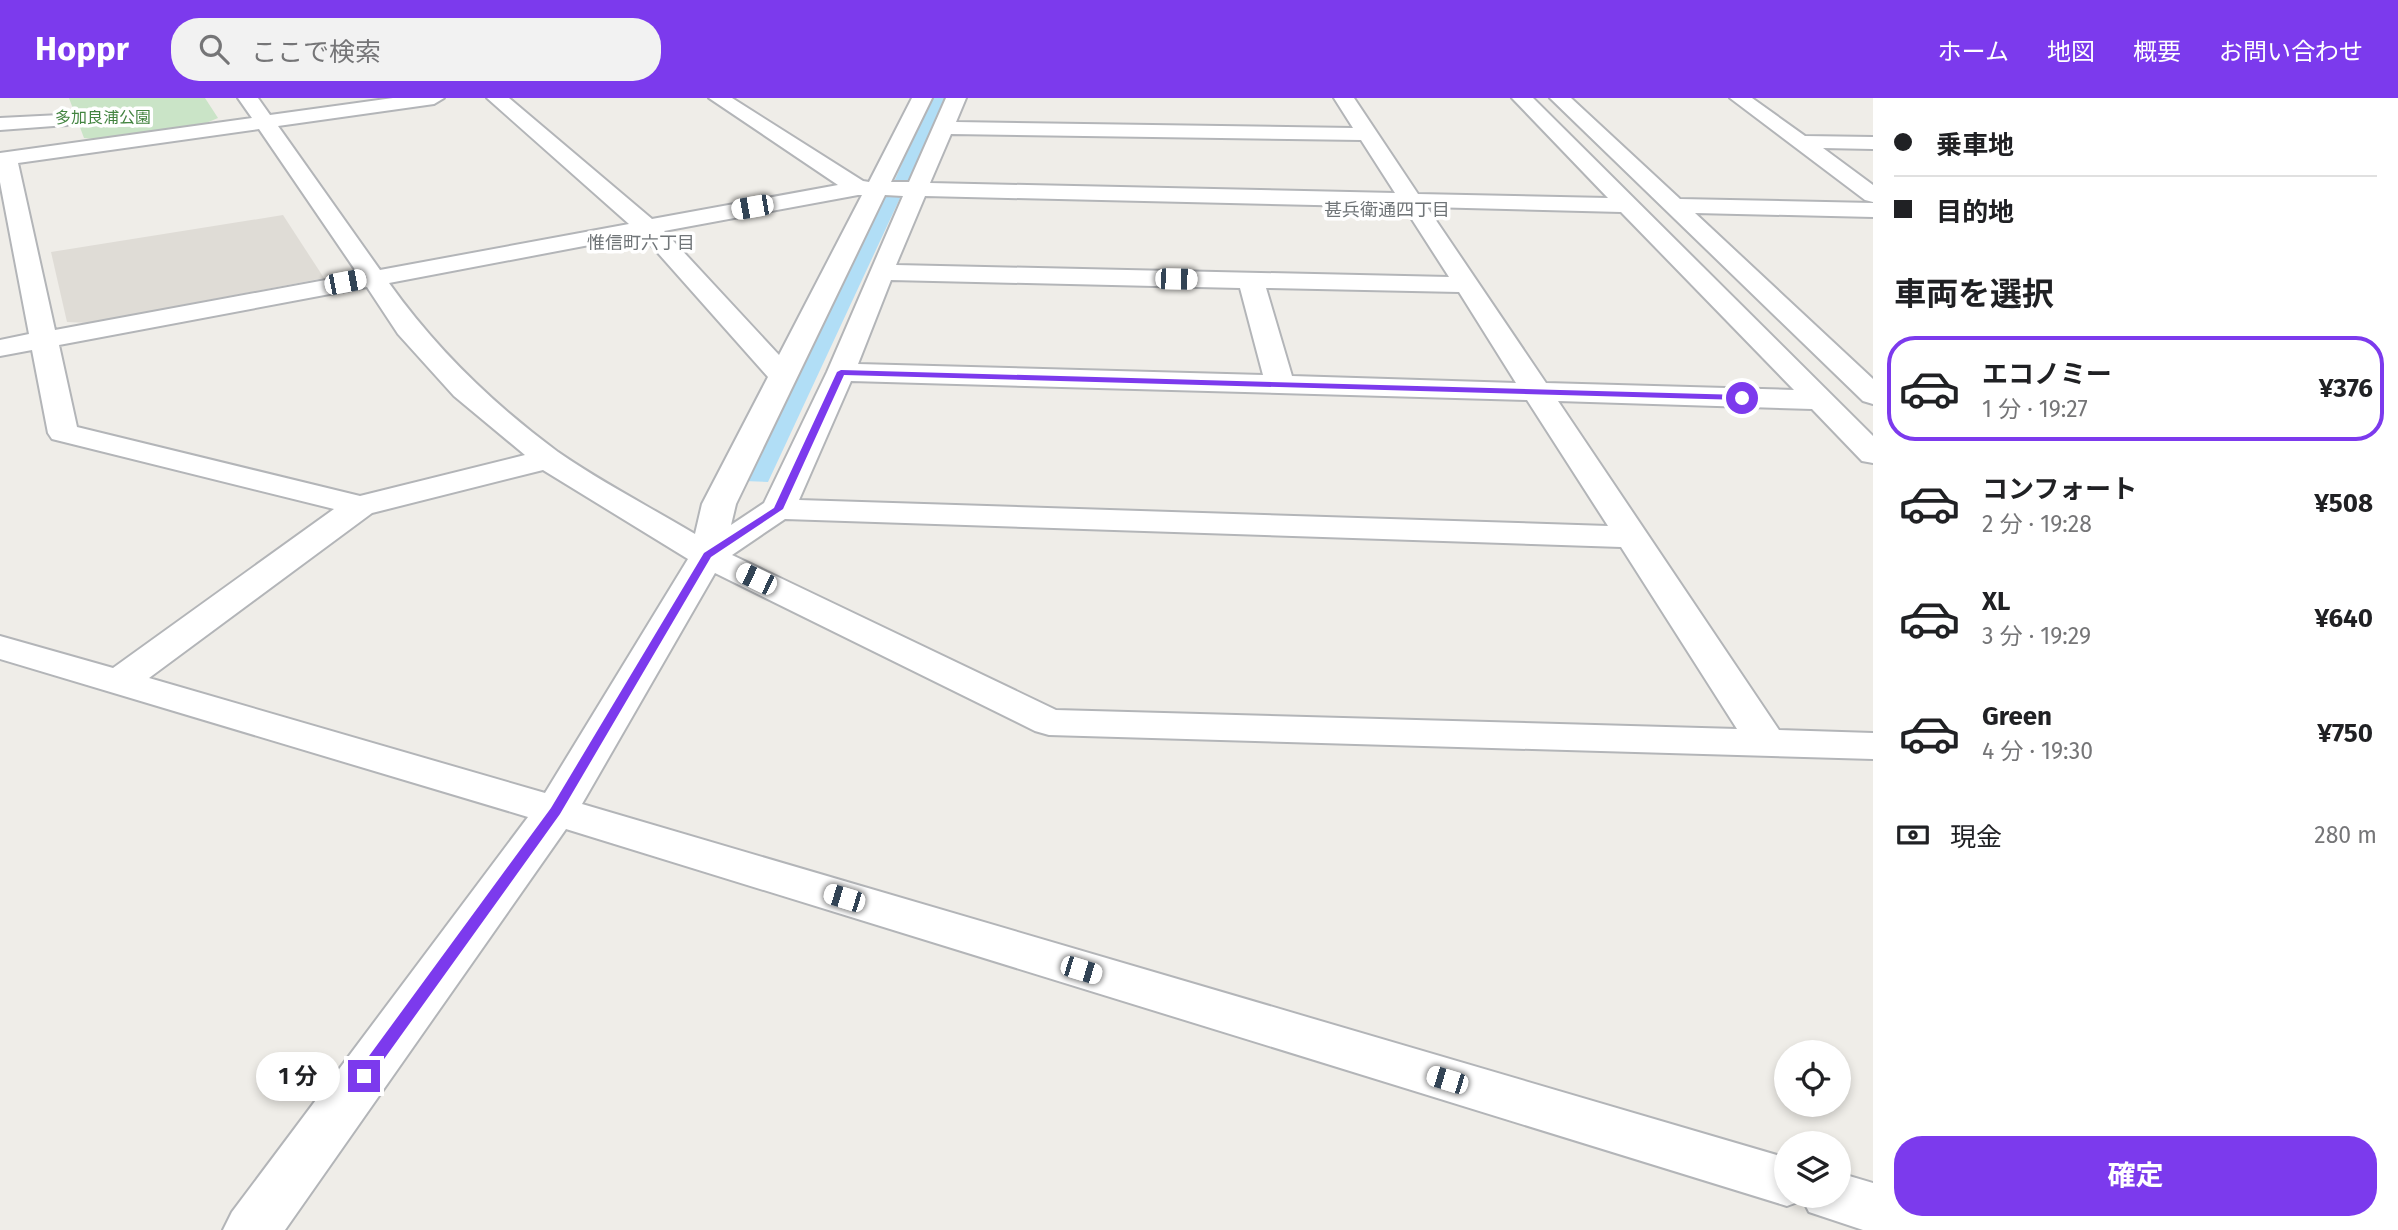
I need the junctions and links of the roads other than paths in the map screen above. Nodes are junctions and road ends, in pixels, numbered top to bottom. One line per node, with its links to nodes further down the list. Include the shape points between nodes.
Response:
1 (52, 98): 12 (street)
2 (248, 98): 13 (street)
3 (434, 98): 13 (street)
4 (497, 98): 28 (street)
5 (719, 98): 21 (street)
6 (922, 98): 21 (street)
7 (956, 98): 15 (street)
8 (1344, 98): 16 (street)
9 (1522, 98): 25 (street)
10 (1560, 98): 26 (street)
11 (1740, 98): 17 (street)
12 (60, 121): 14 (street); 19 (street)
13 (267, 122): 19 (street); 32 (street)
14 (0, 124)
15 (943, 128): 16 (street); 22 (street)
16 (1367, 134): 24 (street)
17 (1800, 142): 18 (street); 23 (street)
18 (1873, 143)
19 (70, 149): 20 (street)
20 (3, 158): 29 (street)
21 (874, 189): 22 (street); 28 (street); 38 (street)
22 (913, 191): 24 (street); 31 (street)
23 (1873, 195)
24 (1410, 201): 25 (street); 34 (street)
25 (1626, 205): 42 (street)
26 (1672, 206): 27 (street); 41 (street)
27 (1873, 210)
28 (646, 226): 32 (street); 38 (street)
29 (24, 241): 30 (street); 35 (street)
30 (0, 245)
31 (881, 272): 33 (street); 37 (street)
32 (373, 277): 35 (street); 44 (street, via 408,328 464,390)
33 (1251, 281): 34 (street); 39 (street)
34 (1466, 285): 40 (street)
35 (45, 340): 36 (street); 45 (street, via 63,433)
36 (0, 348)
37 (841, 372): 39 (street); 46 (street)
38 (783, 376): 48 (street, via 719,504)
39 (1280, 386): 40 (street)
40 (1536, 392): 42 (street); 47 (street)
41 (1873, 395)
42 (1819, 400): 43 (street)
43 (1873, 454)
44 (548, 459): 45 (street); 48 (street)
45 (360, 506): 50 (street)
46 (778, 509): 47 (street); 48 (street)
47 (1631, 537): 51 (street)
48 (707, 555): 51 (street, via 1049,722); 53 (street)
49 (0, 647): 50 (street)
50 (120, 682): 53 (street)
51 (1766, 742): 52 (street)
52 (1873, 746)
53 (556, 811): 54 (street); 57 (street)
54 (1774, 1178)
55 (1851, 1202): 56 (street)
56 (1873, 1208)
57 (252, 1230)

